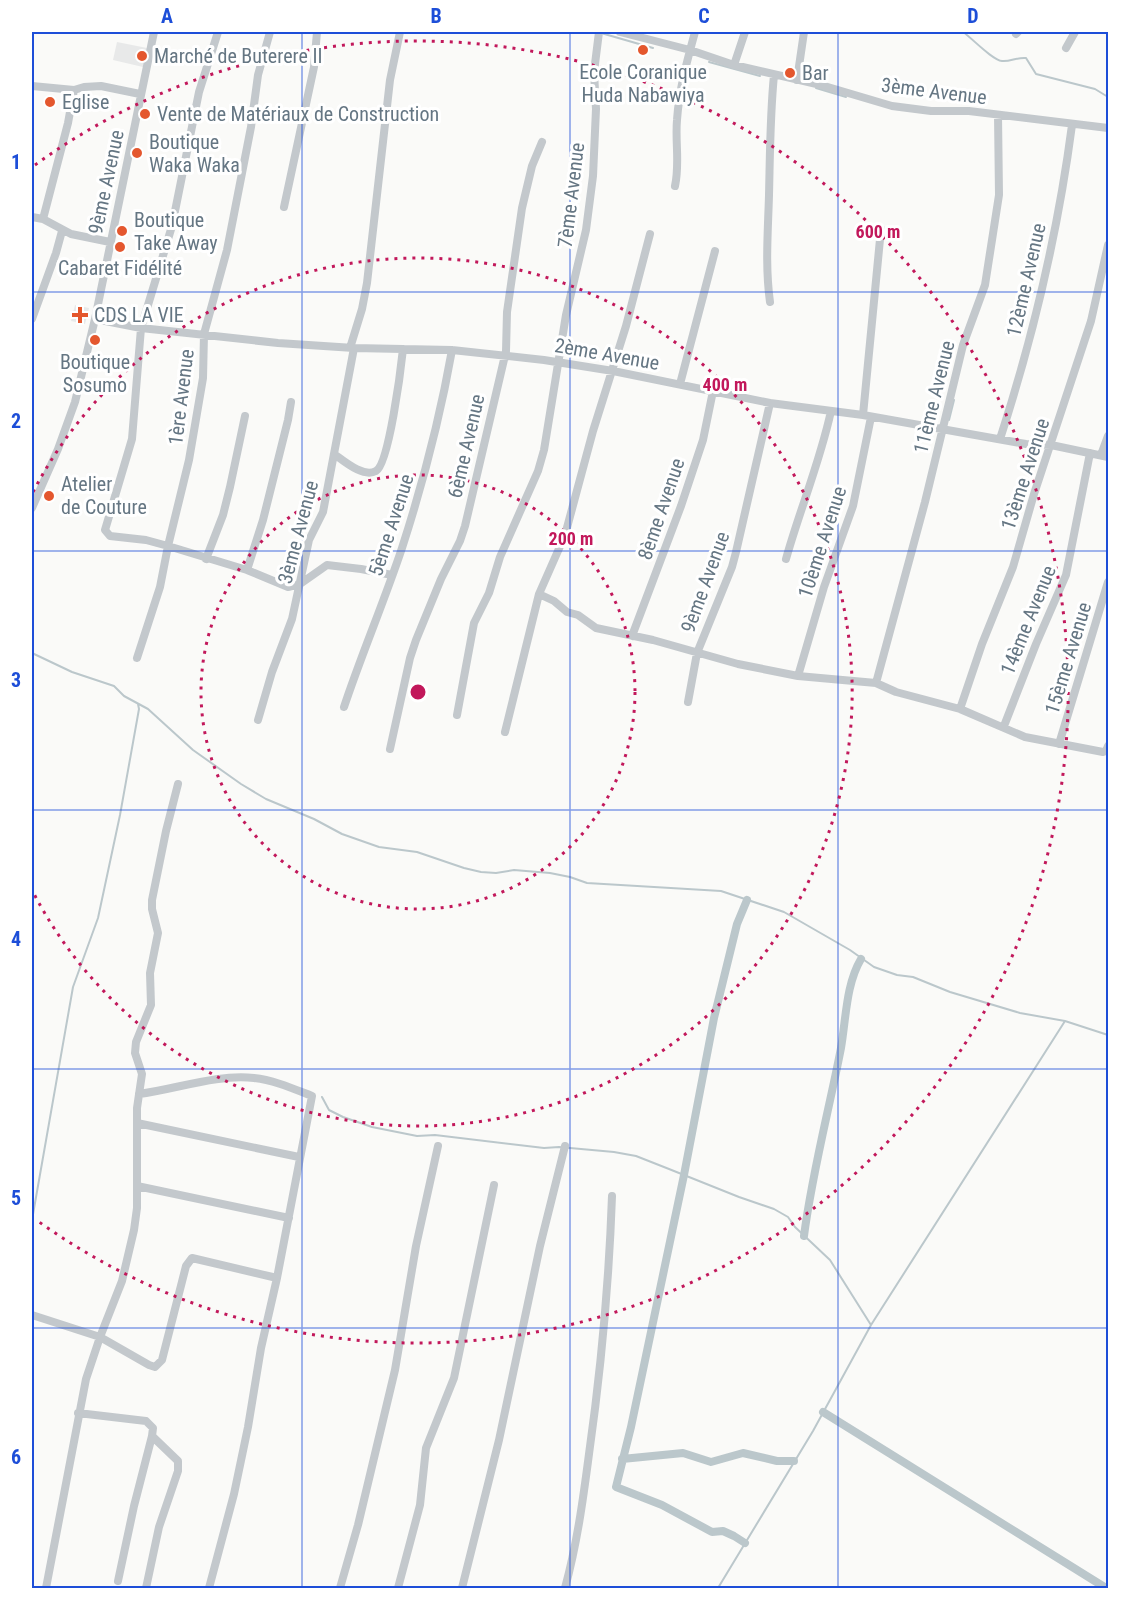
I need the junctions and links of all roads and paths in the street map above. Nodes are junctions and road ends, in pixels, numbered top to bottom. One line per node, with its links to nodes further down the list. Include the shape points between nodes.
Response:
1 (154, 32): 20 (street, 9ème Avenue)
2 (218, 32): 38 (street, via 199,92 172,226)
3 (270, 32): 39 (street, 1ère Avenue, via 258,75 229,240)
4 (317, 32): 26 (street, via 314,67)
5 (400, 32): 40 (street, 3ème Avenue, via 390,80 367,283)
6 (599, 32): 44 (street, 7ème Avenue, via 594,72 593,176)
7 (620, 32): 12 (street, 3ème Avenue)
8 (695, 32): 14 (street)
9 (745, 32): 15 (street)
10 (804, 32): 17 (street)
11 (1075, 32): 13 (street)
12 (636, 33): 14 (street, 3ème Avenue)
13 (1066, 48)
14 (690, 50): 15 (street, 3ème Avenue); 25 (street, via 677,121 679,160)
15 (734, 66): 16 (street, 3ème Avenue)
16 (774, 75): 17 (street, 3ème Avenue); 35 (street, via 767,236)
17 (797, 80): 21 (street, 3ème Avenue, via 892,106)
18 (32, 86): 19 (street)
19 (74, 90): 20 (street, via 101,86); 28 (street)
20 (140, 94): 32 (street, 9ème Avenue)
21 (998, 115): 22 (street, 3ème Avenue); 53 (street, 11ème Avenue, via 999,195 991,253)
22 (1072, 125): 23 (street, 3ème Avenue); 55 (street, 12ème Avenue, via 1046,273)
23 (1108, 128)
24 (542, 142): 43 (street, 6ème Avenue, via 520,216)
25 (675, 186)
26 (284, 207)
27 (32, 217): 28 (street)
28 (43, 219): 30 (street)
29 (881, 229): 52 (street, 10ème Avenue)
30 (62, 231): 32 (street); 36 (street)
31 (650, 234): 45 (street)
32 (110, 242): 37 (street, 9ème Avenue)
33 (1108, 245): 56 (street, 13ème Avenue, via 1091,321)
34 (715, 251): 46 (street)
35 (770, 302)
36 (32, 319)
37 (95, 319): 38 (street, 2ème Avenue); 60 (street, 9ème Avenue, via 66,427)
38 (141, 328): 39 (street, 2ème Avenue); 61 (street, via 132,440 105,530 110,536)
39 (204, 334): 40 (street, 2ème Avenue); 61 (street, 1ère Avenue, via 195,433)
40 (352, 348): 41 (street, 2ème Avenue); 58 (street, 3ème Avenue)
41 (403, 349): 42 (street, 2ème Avenue); 58 (street, via 382,465 366,472)
42 (452, 350): 43 (street, 2ème Avenue); 65 (street, 5ème Avenue, via 429,459)
43 (504, 355): 44 (street, 2ème Avenue); 83 (street, 6ème Avenue, via 462,534 416,639)
44 (559, 362): 45 (street, 2ème Avenue); 77 (street, 7ème Avenue, via 538,471 474,623)
45 (613, 371): 46 (street, 2ème Avenue); 68 (street, via 566,535)
46 (680, 384): 47 (street, 2ème Avenue)
47 (713, 391): 49 (street, 2ème Avenue); 69 (street, 8ème Avenue, via 703,440)
48 (291, 402): 64 (street, via 264,520)
49 (770, 403): 50 (street, 2ème Avenue); 70 (street, 9ème Avenue, via 732,567)
50 (831, 411): 52 (street, 2ème Avenue); 63 (street)
51 (245, 416): 62 (street, via 223,515)
52 (867, 416): 53 (street, 2ème Avenue); 72 (street, 10ème Avenue, via 853,506)
53 (942, 428): 55 (street, 2ème Avenue); 73 (street, 11ème Avenue)
54 (1108, 436): 59 (street)
55 (1000, 440): 56 (street, 2ème Avenue)
56 (1051, 445): 57 (street, 2ème Avenue); 76 (street, 13ème Avenue, via 1013,567)
57 (1090, 453): 59 (street, 2ème Avenue); 79 (street, 14ème Avenue, via 1066,575)
58 (334, 454): 67 (street, 3ème Avenue, via 323,512 309,540)
59 (1105, 456)
60 (32, 508)
61 (168, 546): 62 (street); 71 (street, 1ère Avenue)
62 (206, 559): 64 (street)
63 (786, 559)
64 (246, 570): 67 (street, via 288,587)
65 (392, 575): 67 (street, via 327,565); 75 (street, 5ème Avenue)
66 (1108, 582): 81 (street, 15ème Avenue)
67 (300, 584): 78 (street, 3ème Avenue)
68 (539, 594): 69 (street, via 596,628); 80 (street)
69 (632, 636): 70 (street)
70 (697, 652): 72 (street); 74 (street, 9ème Avenue)
71 (137, 658)
72 (798, 676): 73 (street)
73 (876, 683): 76 (street)
74 (687, 702)
75 (344, 707)
76 (960, 709): 79 (street)
77 (457, 715)
78 (258, 720)
79 (1004, 726): 81 (street, via 1025,737)
80 (505, 732)
81 (1059, 744): 82 (street, via 1103,752)
82 (1108, 746)
83 (390, 748)
84 (178, 784): 85 (street, via 152,900 158,933 150,973 151,1005 136,1042 135,1053 142,1074)
85 (139, 1094): 86 (street); 89 (street, via 229,1078 261,1079 300,1091 312,1096)
86 (137, 1123): 89 (street); 91 (street)
87 (438, 1146): 103 (street, via 395,1370)
88 (564, 1148): 105 (street)
89 (299, 1157): 93 (street)
90 (494, 1185): 104 (street, via 454,1378 426,1448 420,1505)
91 (137, 1186): 93 (street); 96 (street, via 134,1230 122,1281)
92 (612, 1196): 106 (street, via 596,1408)
93 (289, 1218): 94 (street)
94 (277, 1278): 96 (street, via 192,1258 186,1266 159,1365 149,1365); 102 (street, via 237,1479)
95 (32, 1315): 96 (street)
96 (100, 1337): 97 (street)
97 (78, 1413): 98 (street, via 140,1419 151,1424); 100 (street)
98 (152, 1436): 99 (street); 101 (street, via 176,1457 179,1465 159,1527)
99 (118, 1581)
100 (46, 1588)
101 (146, 1588)
102 (208, 1588)
103 (340, 1588)
104 (398, 1588)
105 (462, 1588)
106 (565, 1588)

